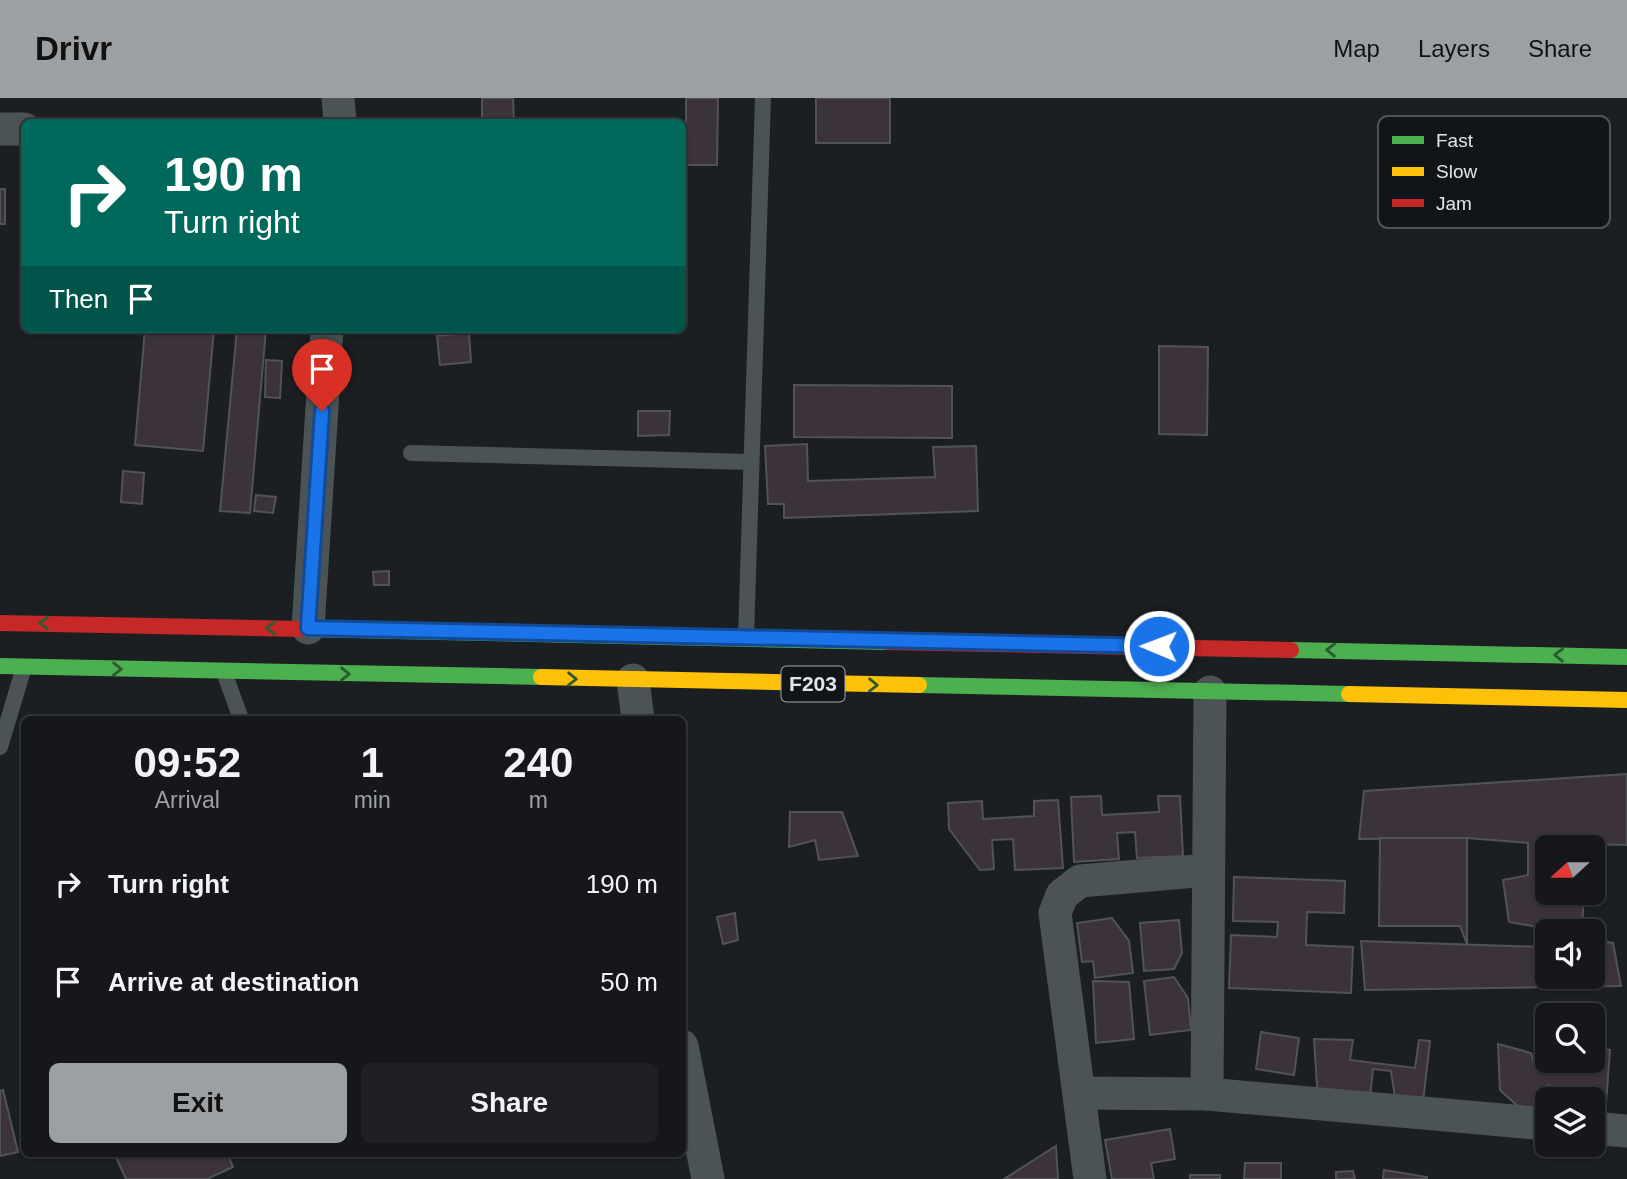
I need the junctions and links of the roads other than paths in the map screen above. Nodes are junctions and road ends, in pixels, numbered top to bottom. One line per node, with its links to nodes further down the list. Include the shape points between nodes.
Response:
1 (338, 98): 3 (street)
2 (763, 98): 8 (lane)
3 (340, 119)
4 (0, 129): 5 (street)
5 (21, 129)
6 (327, 333): 10 (street)
7 (411, 453): 8 (lane)
8 (751, 462): 11 (lane)
9 (0, 622): 10 (main road, F203, one-way to 9)
10 (308, 628): 11 (main road, F203)
11 (746, 637): 12 (main road, F203, one-way to 11)
12 (1627, 657)
13 (0, 666): 14 (main road, F203)
14 (24, 667): 15 (main road, F203, one-way to 15); 21 (lane)
15 (224, 671): 16 (main road, F203, one-way to 16); 19 (lane)
16 (633, 680): 17 (main road, F203, one-way to 17); 20 (street)
17 (1210, 692): 18 (main road, F203); 22 (street)
18 (1627, 700)
19 (240, 716)
20 (638, 716)
21 (0, 747)
22 (1208, 870): 24 (street, via 1080,881 1062,895 1055,913); 25 (street)
23 (686, 1066): 29 (street)
24 (1079, 1093): 25 (street); 30 (street)
25 (1207, 1094): 26 (street)
26 (1535, 1123)
27 (1605, 1129): 28 (street)
28 (1627, 1131)
29 (708, 1179)
30 (1090, 1179)

